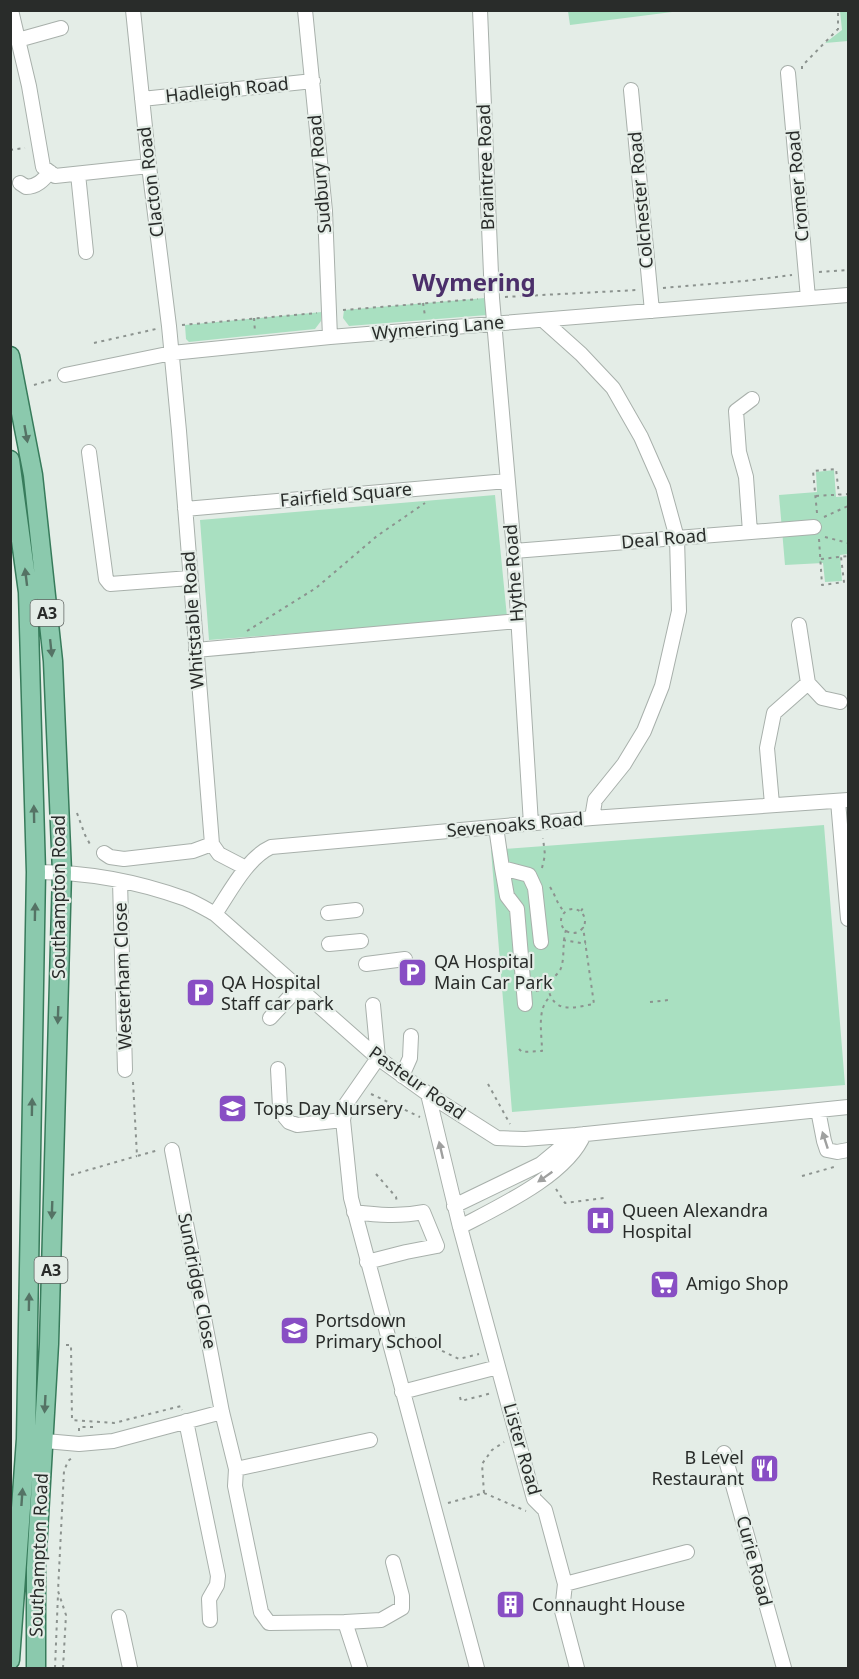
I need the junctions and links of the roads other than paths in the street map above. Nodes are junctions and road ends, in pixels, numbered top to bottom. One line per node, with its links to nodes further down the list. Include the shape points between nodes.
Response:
1 (11, 10): 6 (street)
2 (133, 10): 10 (street, Clacton Road)
3 (305, 10): 8 (street, Sudbury Road)
4 (480, 10): 20 (street, Braintree Road)
5 (61, 28): 6 (street)
6 (18, 40): 12 (street, via 44,167)
7 (788, 73): 17 (street, Cromer Road)
8 (313, 81): 10 (street, Hadleigh Road); 21 (street, Sudbury Road, via 325,211)
9 (631, 90): 18 (street, Colchester Road)
10 (142, 99): 11 (street, Clacton Road)
11 (148, 166): 13 (street); 22 (street, Clacton Road)
12 (50, 172): 13 (street, via 55,176); 14 (street, via 34,186)
13 (78, 174): 15 (street)
14 (20, 183)
15 (86, 252)
16 (849, 295): 17 (street, Wymering Lane)
17 (808, 298): 18 (street, Wymering Lane)
18 (652, 311): 19 (street, Wymering Lane)
19 (543, 320): 20 (street, Wymering Lane); 32 (street, via 613,388 641,436 663,487)
20 (494, 323): 21 (street, Wymering Lane); 28 (street, Hythe Road)
21 (330, 337): 22 (street, Wymering Lane)
22 (172, 352): 24 (street, Wymering Lane); 29 (street, Whitstable Road)
23 (10, 356): 50 (main road, Southampton Road / A3, one-way to 50, via 33,475 52,660)
24 (65, 375)
25 (753, 399): 31 (street, via 736,411)
26 (89, 452): 34 (street, via 102,555 110,584)
27 (10, 460): 49 (main road, Southampton Road / A3, one-way to 27, via 28,592)
28 (507, 481): 29 (street, Fairfield Square); 33 (street, Hythe Road)
29 (185, 509): 34 (street, Whitstable Road)
30 (817, 527): 31 (street, Deal Road)
31 (750, 532): 32 (street, Deal Road)
32 (677, 538): 33 (street, Deal Road); 42 (street, via 679,611 662,686 644,731 595,800)
33 (513, 551): 35 (street, Hythe Road)
34 (190, 578): 37 (street, Whitstable Road)
35 (518, 621): 37 (street); 43 (street, Hythe Road)
36 (800, 625): 38 (street)
37 (196, 650): 45 (street, Whitstable Road)
38 (808, 684): 39 (street, via 822,698); 41 (street, via 774,713 767,748)
39 (840, 702)
40 (843, 800): 41 (street, Sevenoaks Road); 55 (street)
41 (772, 804): 42 (street, Sevenoaks Road)
42 (592, 818): 43 (street, Sevenoaks Road)
43 (531, 824): 44 (street, Sevenoaks Road)
44 (496, 827): 47 (street, Sevenoaks Road, via 271,847 261,851); 48 (street)
45 (212, 844): 46 (street, via 193,851 124,859); 47 (street, via 219,854)
46 (104, 853)
47 (246, 868): 54 (street, Sevenoaks Road)
48 (502, 868): 57 (street, via 529,875 536,888); 62 (street, via 507,897 517,909)
49 (36, 872): 50 (street, Pasteur Road); 85 (main road, Southampton Road / A3, one-way to 49)
50 (62, 872): 51 (street, Pasteur Road); 85 (main road, Southampton Road / A3, one-way to 85, via 49,1344)
51 (120, 881): 54 (street, Pasteur Road, via 187,900); 68 (street, Westerham Close)
52 (356, 910): 53 (street)
53 (328, 913)
54 (215, 914): 61 (street, Pasteur Road)
55 (849, 920)
56 (361, 941): 58 (street)
57 (541, 942)
58 (329, 944)
59 (405, 959): 60 (street)
60 (366, 964)
61 (298, 988): 64 (street); 66 (street, Pasteur Road)
62 (525, 1004)
63 (373, 1005): 66 (street)
64 (270, 1018)
65 (411, 1036): 69 (street, via 410,1058)
66 (378, 1058): 69 (street, Pasteur Road); 73 (street, via 346,1104)
67 (278, 1069): 73 (street, via 280,1107 289,1122 297,1125)
68 (125, 1070)
69 (402, 1076): 70 (street, Pasteur Road)
70 (428, 1094): 74 (street, Pasteur Road, via 497,1137); 77 (street, one-way to 70)
71 (849, 1107): 72 (street, Pasteur Road)
72 (818, 1110): 74 (street, Pasteur Road); 76 (street, one-way to 72, via 827,1150)
73 (343, 1120): 78 (street)
74 (580, 1135): 77 (street, via 541,1164); 79 (street, one-way to 79, via 580,1144 548,1176)
75 (172, 1150): 83 (street, Sundridge Close)
76 (849, 1150)
77 (454, 1206): 79 (street, Lister Road)
78 (354, 1212): 80 (street); 80 (street, via 404,1216 423,1212 437,1246)
79 (460, 1227): 81 (street, Lister Road)
80 (367, 1262): 82 (street)
81 (498, 1367): 82 (street); 91 (street, Lister Road, via 534,1499 548,1517)
82 (402, 1392): 99 (street)
83 (222, 1412): 84 (street); 88 (street, Sundridge Close)
84 (186, 1421): 85 (street, via 113,1441 79,1444); 93 (street, via 218,1576 209,1599)
85 (35, 1440): 95 (main road, Southampton Road / A3, one-way to 85); 96 (main road, Southampton Road / A3)
86 (370, 1440): 88 (street)
87 (724, 1453): 101 (street, Curie Road)
88 (237, 1469): 94 (street, Sundridge Close, via 235,1486 261,1612 269,1623)
89 (687, 1552): 91 (street)
90 (393, 1562): 94 (street, via 402,1608 381,1620)
91 (566, 1584): 100 (street, Lister Road, via 562,1611)
92 (118, 1617): 97 (street)
93 (210, 1620)
94 (345, 1622): 98 (street)
95 (10, 1660)
96 (36, 1668)
97 (130, 1668)
98 (360, 1668)
99 (477, 1668)
100 (577, 1668)
101 (784, 1668)

